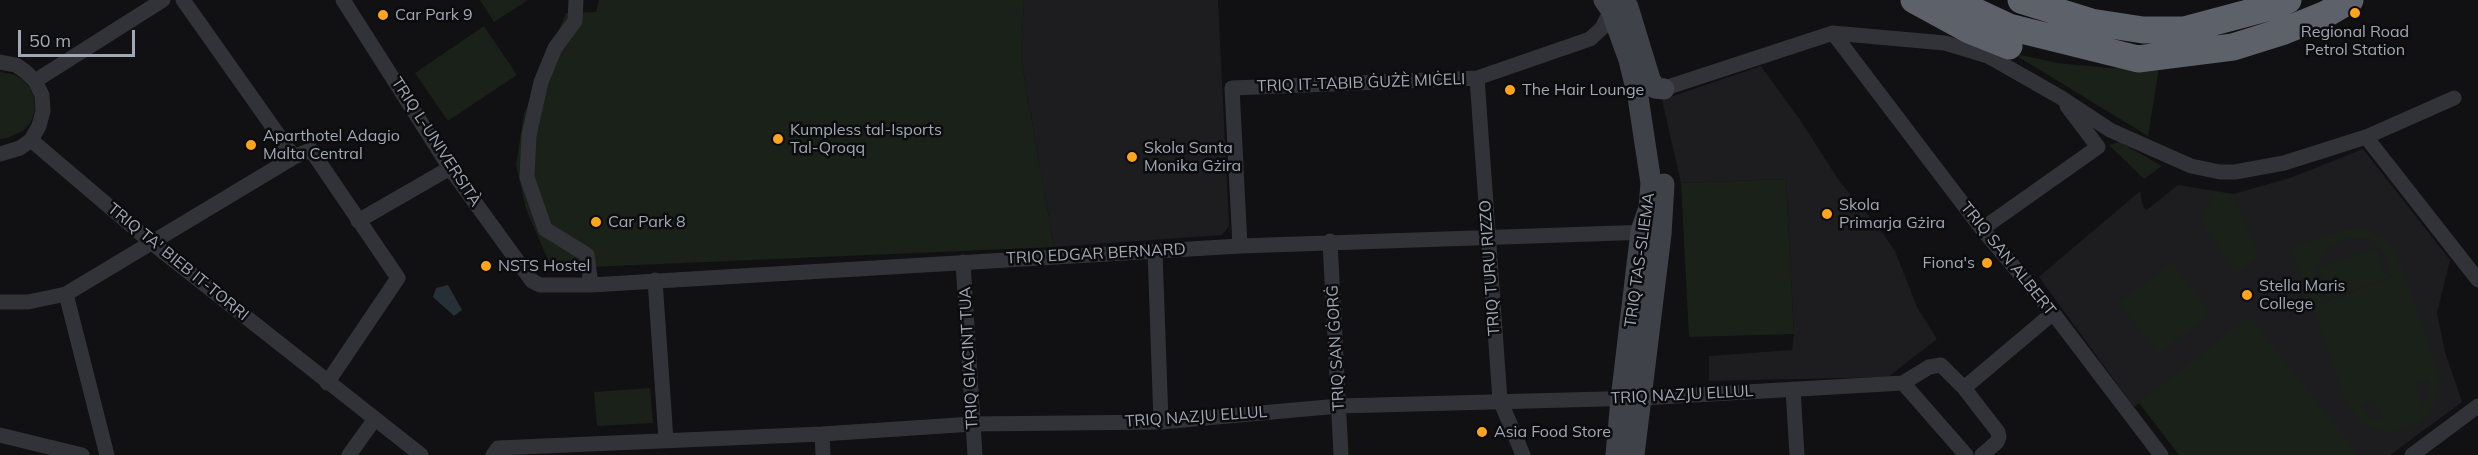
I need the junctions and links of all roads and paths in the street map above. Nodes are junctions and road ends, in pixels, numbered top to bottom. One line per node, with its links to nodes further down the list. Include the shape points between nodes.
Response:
1 (163, 0): 15 (street)
2 (183, 0): 22 (street)
3 (343, 0): 23 (street, TRIQ L-UNIVERSITÀ)
4 (576, 0): 36 (street, via 575,21 555,48 541,82 530,129 527,177 545,229 587,255)
5 (1914, 0): 12 (highway, via 1969,30 2014,48 2097,60)
6 (1951, 0): 12 (highway, via 2009,27)
7 (2020, 0): 8 (highway, via 2091,22 2143,30 2184,30)
8 (2288, 0)
9 (2350, 0): 12 (highway, via 2284,31 2233,47)
10 (1615, 3): 14 (street, TRIQ IT-TABIB ĠUŻÈ MIĊELI, via 1602,28 1590,39); 16 (main road, TRIQ TAS-SLIEMA); 26 (main road, TRIQ TAS-SLIEMA, via 1638,97 1651,183)
11 (1833, 33): 16 (street); 17 (street, via 1945,43 1988,56); 25 (street, TRIQ SAN ALBERT)
12 (2138, 59)
13 (0, 62): 15 (street, via 16,65)
14 (1477, 78): 27 (street, TRIQ TURU RIZZO); 30 (street, TRIQ IT-TABIB ĠUŻÈ MIĊELI, via 1232,88)
15 (35, 81): 20 (street, via 42,95 43,111)
16 (1656, 92): 26 (main road, TRIQ TAS-SLIEMA, via 1664,181)
17 (2060, 97): 19 (street, via 2110,130 2191,166 2220,172 2284,163); 25 (street, via 2098,147)
18 (2454, 98): 19 (street)
19 (2366, 137): 34 (street)
20 (31, 140): 21 (street); 29 (street, TRIQ TA' BIEB IT-TORRI)
21 (0, 154)
22 (294, 157): 24 (street, via 311,150); 29 (street)
23 (450, 168): 24 (street); 35 (street, TRIQ L-UNIVERSITÀ)
24 (358, 221): 40 (street, via 398,278)
25 (1982, 229): 39 (street, TRIQ SAN ALBERT)
26 (1651, 232): 27 (street, TRIQ EDGAR BERNARD); 44 (main road, TRIQ TAS-SLIEMA); 45 (main road, TRIQ TAS-SLIEMA)
27 (1488, 238): 28 (street, TRIQ EDGAR BERNARD); 46 (street, TRIQ TURU RIZZO)
28 (1330, 241): 30 (street, TRIQ EDGAR BERNARD); 47 (street, TRIQ SAN ĠORĠ)
29 (152, 243): 37 (street); 40 (street, TRIQ TA' BIEB IT-TORRI)
30 (1240, 246): 31 (street, TRIQ EDGAR BERNARD)
31 (1155, 251): 32 (street, TRIQ EDGAR BERNARD); 50 (street)
32 (963, 262): 33 (street, TRIQ EDGAR BERNARD); 51 (street, TRIQ GIACINT TUA)
33 (655, 280): 36 (street, TRIQ EDGAR BERNARD); 54 (street)
34 (2478, 280)
35 (532, 281): 36 (street, TRIQ EDGAR BERNARD, via 543,285)
36 (591, 285)
37 (66, 294): 38 (street, via 28,302); 57 (street)
38 (0, 302)
39 (2053, 313): 42 (street); 69 (street, TRIQ SAN ALBERT)
40 (327, 383): 49 (street, TRIQ TA' BIEB IT-TORRI)
41 (1903, 383): 42 (street, via 1929,367 1941,365); 43 (street, TRIQ NAZJU ELLUL); 67 (street)
42 (1964, 388): 68 (street, via 1998,432 1999,438)
43 (1793, 389): 44 (street, TRIQ NAZJU ELLUL); 66 (street)
44 (1642, 398): 45 (street, TRIQ NAZJU ELLUL); 65 (main road, TRIQ TAS-SLIEMA)
45 (1620, 399): 46 (street, TRIQ NAZJU ELLUL); 64 (main road, TRIQ TAS-SLIEMA)
46 (1500, 400): 47 (street, TRIQ NAZJU ELLUL); 63 (street, TRIQ TURU RIZZO)
47 (1339, 406): 50 (street, TRIQ NAZJU ELLUL); 62 (street, TRIQ SAN ĠORĠ)
48 (2478, 406): 70 (street)
49 (374, 420): 55 (street, TRIQ TA' BIEB IT-TORRI); 58 (street)
50 (1161, 422): 51 (street, TRIQ NAZJU ELLUL)
51 (973, 424): 52 (street, TRIQ NAZJU ELLUL); 61 (street, TRIQ GIACINT TUA)
52 (822, 434): 54 (street, TRIQ NAZJU ELLUL); 60 (street)
53 (0, 435): 56 (street)
54 (666, 440): 59 (street, TRIQ NAZJU ELLUL, via 498,448)
55 (412, 453)
56 (82, 455)
57 (107, 455)
58 (349, 455)
59 (493, 455)
60 (823, 455)
61 (975, 455)
62 (1341, 455)
63 (1523, 455)
64 (1616, 455)
65 (1634, 455)
66 (1797, 455)
67 (1966, 455)
68 (1982, 455)
69 (2162, 455)
70 (2412, 455)

